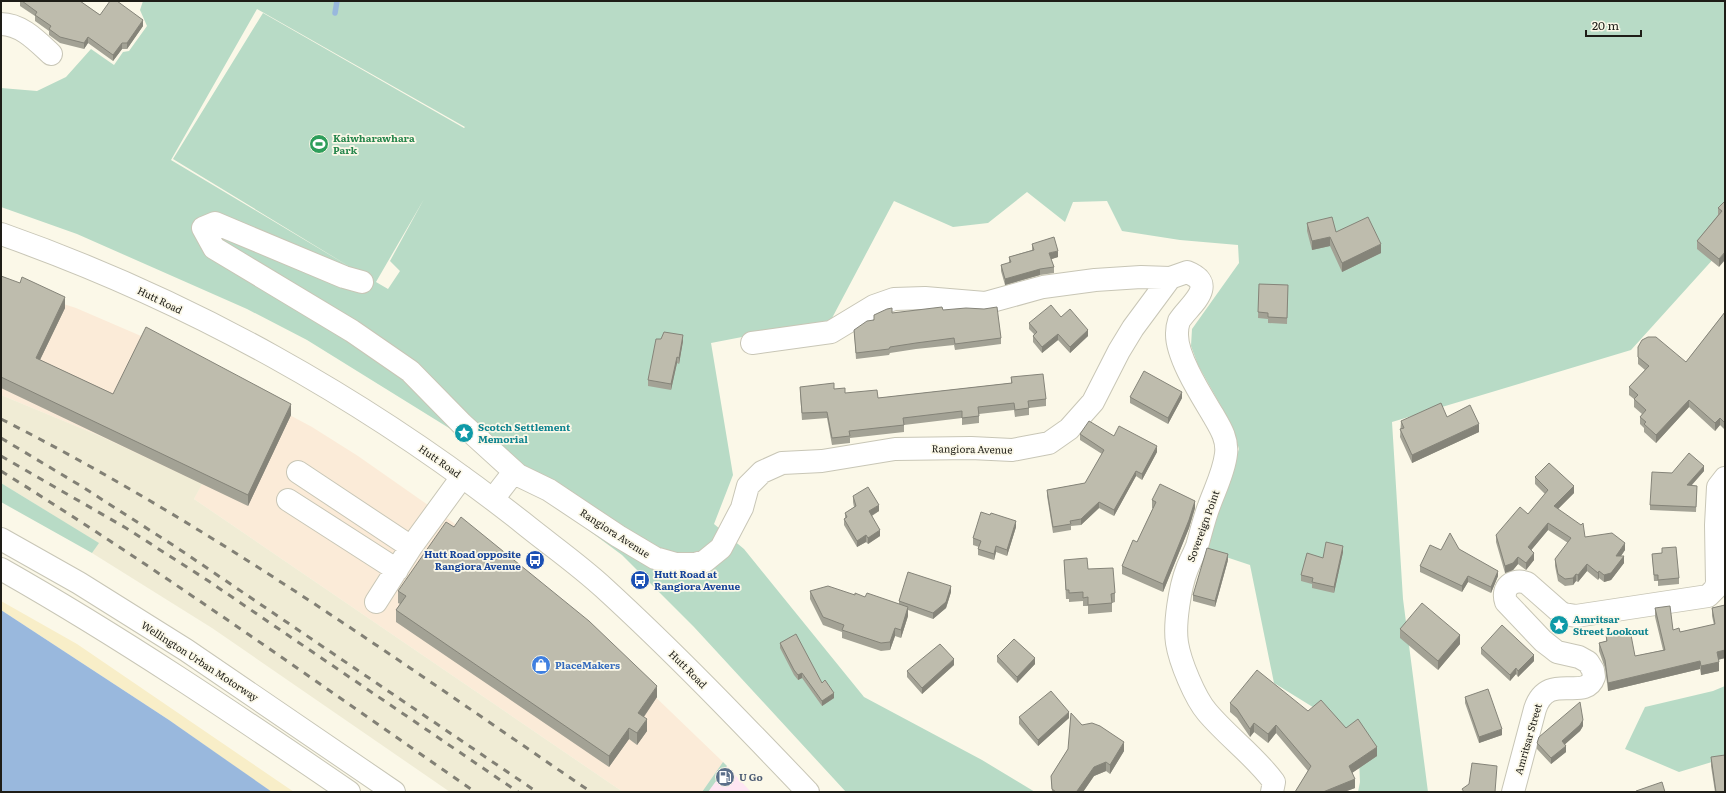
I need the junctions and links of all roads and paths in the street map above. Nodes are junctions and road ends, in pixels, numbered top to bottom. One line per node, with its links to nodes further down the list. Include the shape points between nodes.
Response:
1 (1, 24): 2 (main road, via 7,24 31,35)
2 (51, 54)
3 (1, 234): 9 (main road, Hutt Road, via 84,265 243,340 339,394)
4 (1170, 278): 6 (main road, via 1095,280 1043,287 985,303 925,298 894,299 874,306 831,332); 8 (main road, Rangiora Avenue, via 1133,328 1092,402 1069,429 1049,443 1012,450 895,449 822,462 782,463 762,472 748,486 742,508 721,548 705,561 676,564 654,558 549,490); 21 (main road, Sovereign Point, via 1187,272 1196,275 1201,284 1201,292 1195,304 1179,322 1176,332 1178,350 1225,436 1226,453 1218,486 1186,570 1178,609 1177,645 1188,677 1206,712 1263,767 1274,782)
5 (362, 282): 8 (main road, Rangiora Avenue, via 344,277 215,223 203,228 214,248 352,331 410,371 462,424)
6 (752, 343)
7 (298, 472): 14 (main road)
8 (518, 475): 11 (main road, via 510,477)
9 (462, 476): 11 (main road, Hutt Road); 14 (main road)
10 (1725, 478): 22 (main road, Amritsar Street, via 1718,487 1717,584 1708,596 1576,616 1556,610 1527,583 1512,582 1506,588 1506,602 1543,641 1557,652 1584,659 1593,670 1594,677 1589,686 1551,690 1538,701)
11 (493, 499): 20 (main road, Hutt Road, via 583,570 650,630)
12 (288, 500): 16 (main road)
13 (1, 539): 19 (main road, Wellington Urban Motorway, via 79,583 186,650)
14 (411, 547): 16 (main road)
15 (1, 569): 18 (main road, via 54,599 166,670)
16 (397, 570): 17 (main road)
17 (376, 602)
18 (349, 792)
19 (394, 792)
20 (808, 792)
21 (1272, 792)
22 (1513, 792)

